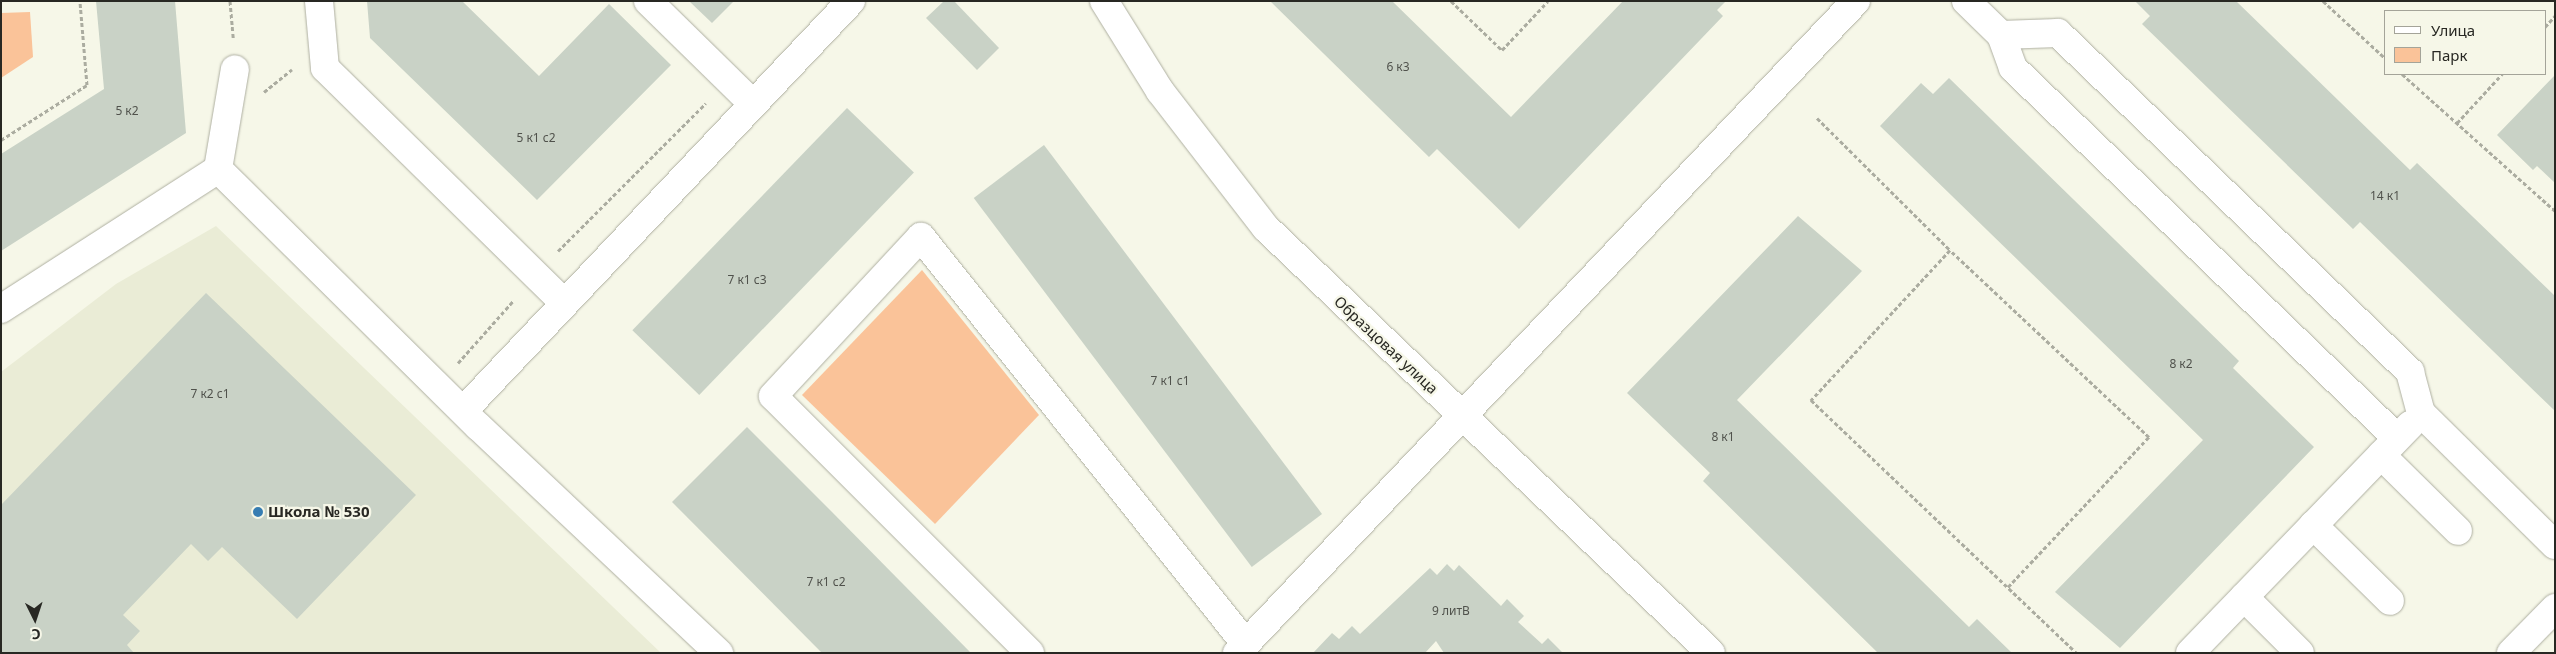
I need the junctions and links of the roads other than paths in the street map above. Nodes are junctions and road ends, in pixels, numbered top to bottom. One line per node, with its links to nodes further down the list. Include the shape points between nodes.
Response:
1 (319, 1): 11 (street, via 325,68)
2 (648, 1): 9 (street)
3 (851, 1): 9 (street)
4 (1104, 1): 15 (street, Образцовая улица, via 1160,91 1266,228)
5 (1856, 1): 15 (street)
6 (1966, 1): 7 (street)
7 (2001, 35): 14 (street, via 2058,33 2410,372); 16 (street, via 2014,68)
8 (235, 69): 10 (street)
9 (754, 104): 11 (street)
10 (218, 169): 12 (street); 13 (street)
11 (563, 302): 13 (street)
12 (1, 309)
13 (464, 410): 24 (street)
14 (2421, 413): 16 (street); 19 (street)
15 (1461, 414): 23 (street); 26 (street, Образцовая улица)
16 (2389, 446): 17 (street); 18 (street)
17 (2313, 526): 20 (street); 21 (street)
18 (2458, 531)
19 (2555, 545)
20 (2244, 597): 27 (street); 28 (street)
21 (2390, 601)
22 (2555, 608): 29 (street)
23 (1241, 648): 25 (street, via 922,237 773,396)
24 (719, 653)
25 (1030, 653)
26 (1711, 653)
27 (2190, 653)
28 (2300, 653)
29 (2511, 653)

